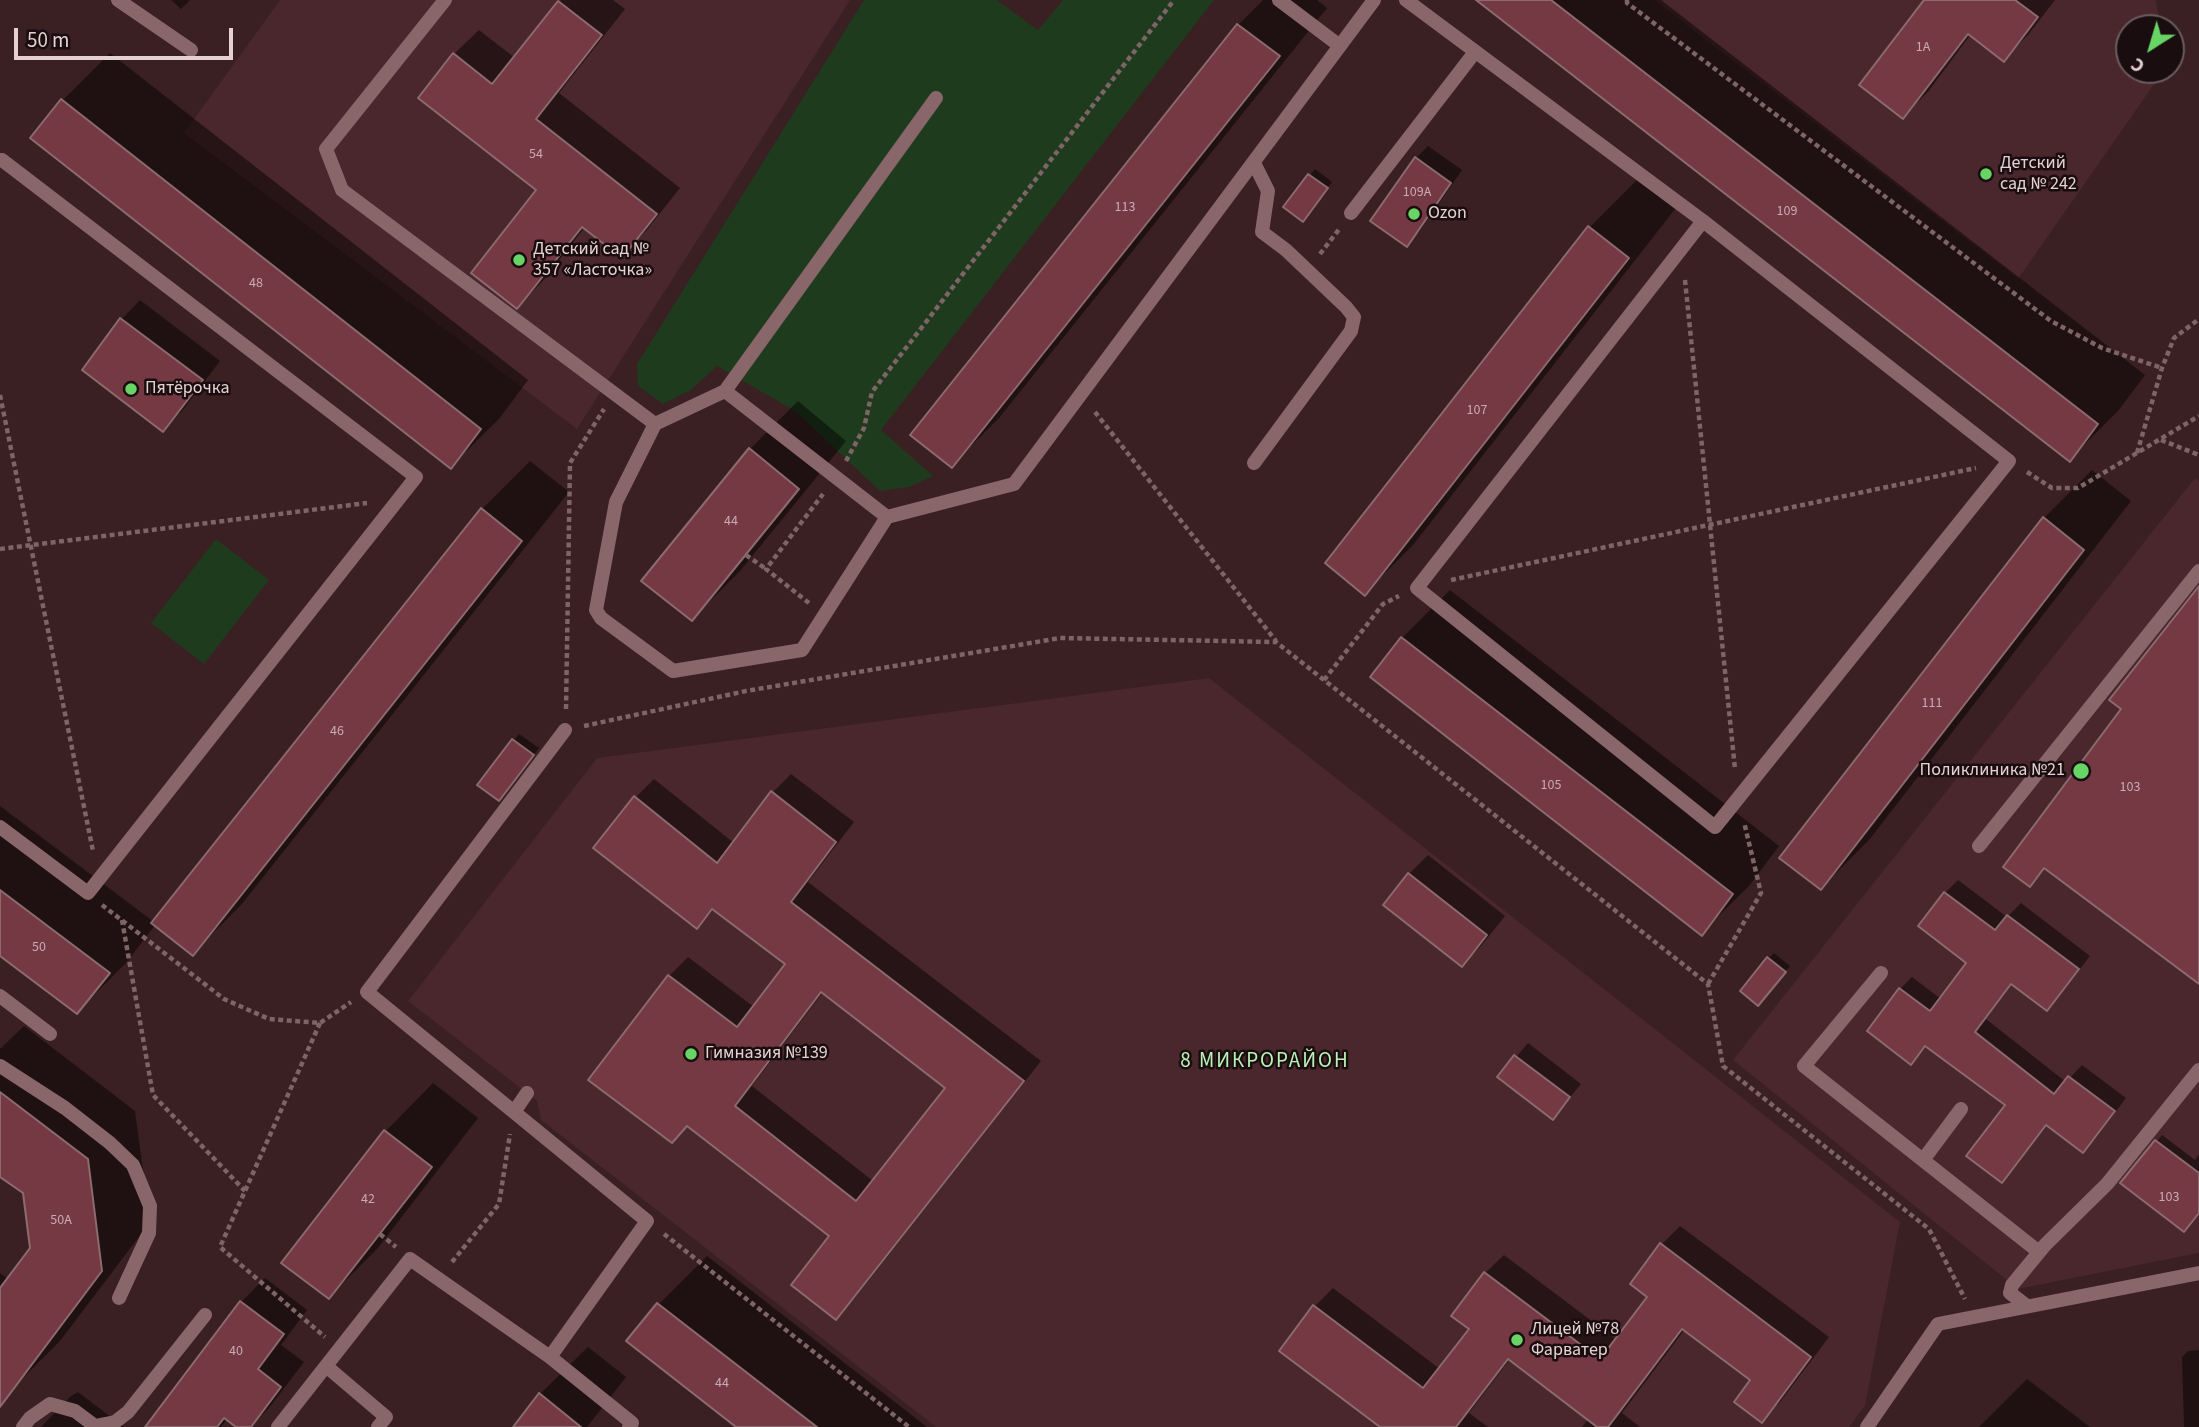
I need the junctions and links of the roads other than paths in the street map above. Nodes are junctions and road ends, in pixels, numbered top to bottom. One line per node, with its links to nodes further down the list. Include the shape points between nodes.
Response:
1 (118, 0): 7 (lane)
2 (445, 0): 15 (lane, via 326,149 342,190)
3 (1279, 0): 6 (lane)
4 (1374, 0): 6 (lane)
5 (1406, 0): 8 (lane)
6 (1340, 46): 11 (lane)
7 (191, 50)
8 (1475, 52): 12 (lane); 13 (lane)
9 (936, 98): 14 (lane)
10 (0, 160): 20 (lane, via 416,477 88,893)
11 (1254, 163): 16 (lane, via 1268,191 1262,232 1354,317 1351,331); 17 (lane, via 1014,484)
12 (1351, 213)
13 (1703, 221): 13 (lane, via 2009,461 1714,827 1417,587)
14 (725, 391): 15 (lane); 17 (lane)
15 (654, 424): 17 (lane, via 616,502 596,610 673,671 802,650)
16 (1254, 463)
17 (887, 517)
18 (2199, 571): 21 (lane)
19 (565, 730): 29 (lane, via 367,992)
20 (0, 827)
21 (1979, 846)
22 (1881, 973): 30 (lane, via 1804,1066)
23 (0, 996): 24 (lane)
24 (50, 1034)
25 (0, 1066): 33 (lane, via 65,1108 133,1166 150,1206 149,1233)
26 (2199, 1070): 31 (lane, via 2107,1184)
27 (527, 1093): 29 (lane)
28 (1961, 1109): 30 (lane)
29 (514, 1112): 36 (lane, via 646,1221)
30 (1923, 1160): 31 (lane)
31 (2039, 1252): 34 (lane, via 2010,1293)
32 (2199, 1273): 34 (lane)
33 (119, 1298)
34 (2026, 1306): 42 (lane, via 1938,1324)
35 (205, 1315): 39 (lane, via 128,1412 115,1422 95,1426 75,1411 50,1404)
36 (550, 1357): 37 (lane, via 410,1259); 38 (lane)
37 (326, 1366): 40 (lane); 41 (lane, via 386,1418)
38 (633, 1426)
39 (23, 1427)
40 (278, 1427)
41 (378, 1427)
42 (1867, 1427)

